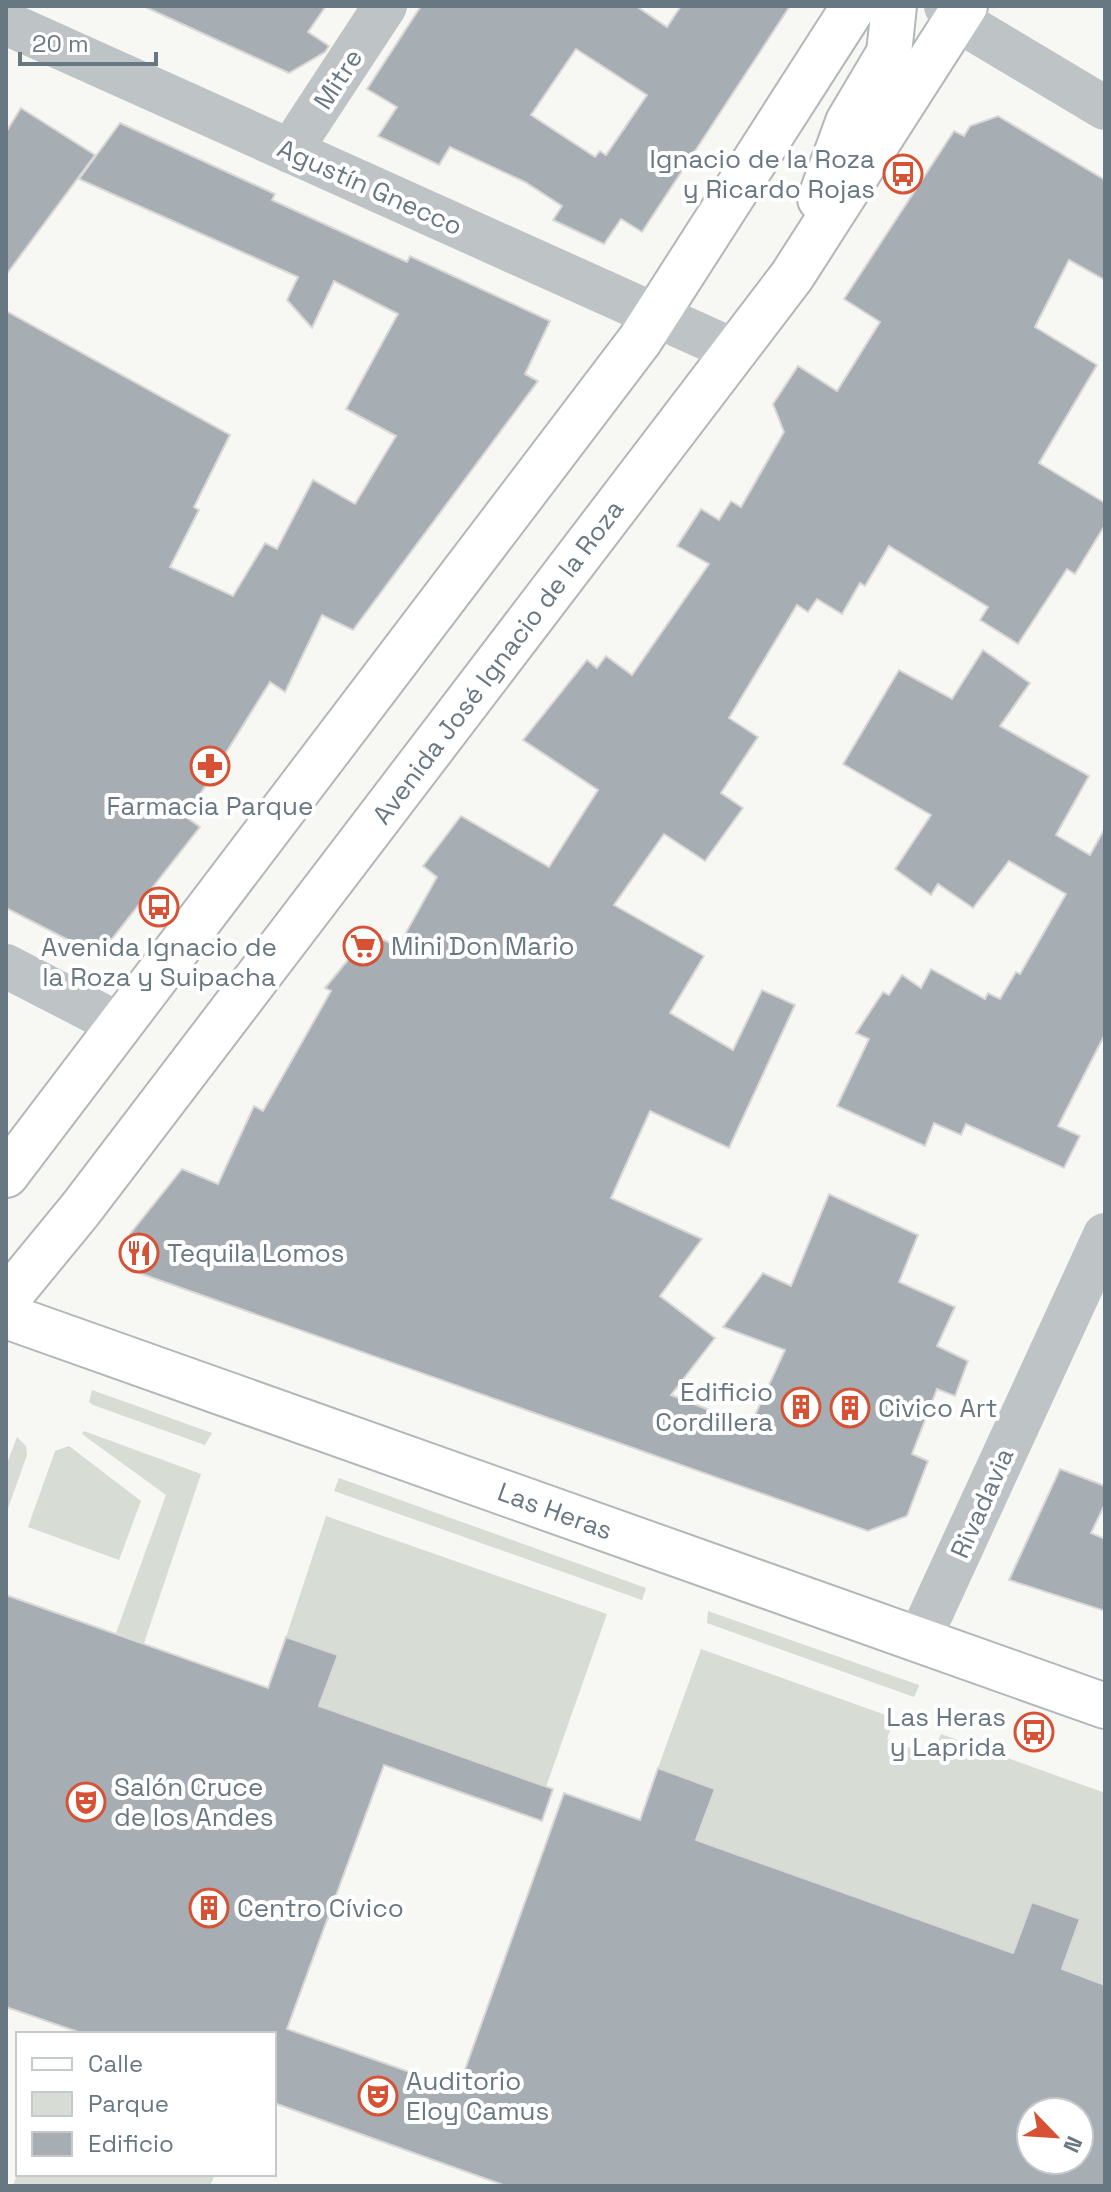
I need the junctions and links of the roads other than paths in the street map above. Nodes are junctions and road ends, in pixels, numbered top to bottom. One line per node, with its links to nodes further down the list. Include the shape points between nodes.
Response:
1 (385, 6): 7 (street, Mitre)
2 (854, 6): 9 (main road)
3 (894, 6): 8 (main road, via 889,53 848,122)
4 (956, 10): 6 (street); 8 (main road, Avenida José Ignacio de la Roza)
5 (6, 23): 7 (street, Agustín Gnecco)
6 (1105, 108)
7 (290, 151): 9 (street, Agustín Gnecco)
8 (792, 276): 10 (main road, Avenida José Ignacio de la Roza)
9 (655, 316): 10 (street, Agustín Gnecco); 12 (main road)
10 (735, 351): 15 (main road, Avenida José Ignacio de la Roza)
11 (6, 966): 12 (street)
12 (120, 1025): 13 (main road)
13 (6, 1175)
14 (1105, 1235): 17 (street, Rivadavia)
15 (6, 1300)
16 (6, 1316): 17 (main road, Las Heras)
17 (919, 1640): 18 (main road, Las Heras)
18 (1105, 1706)

